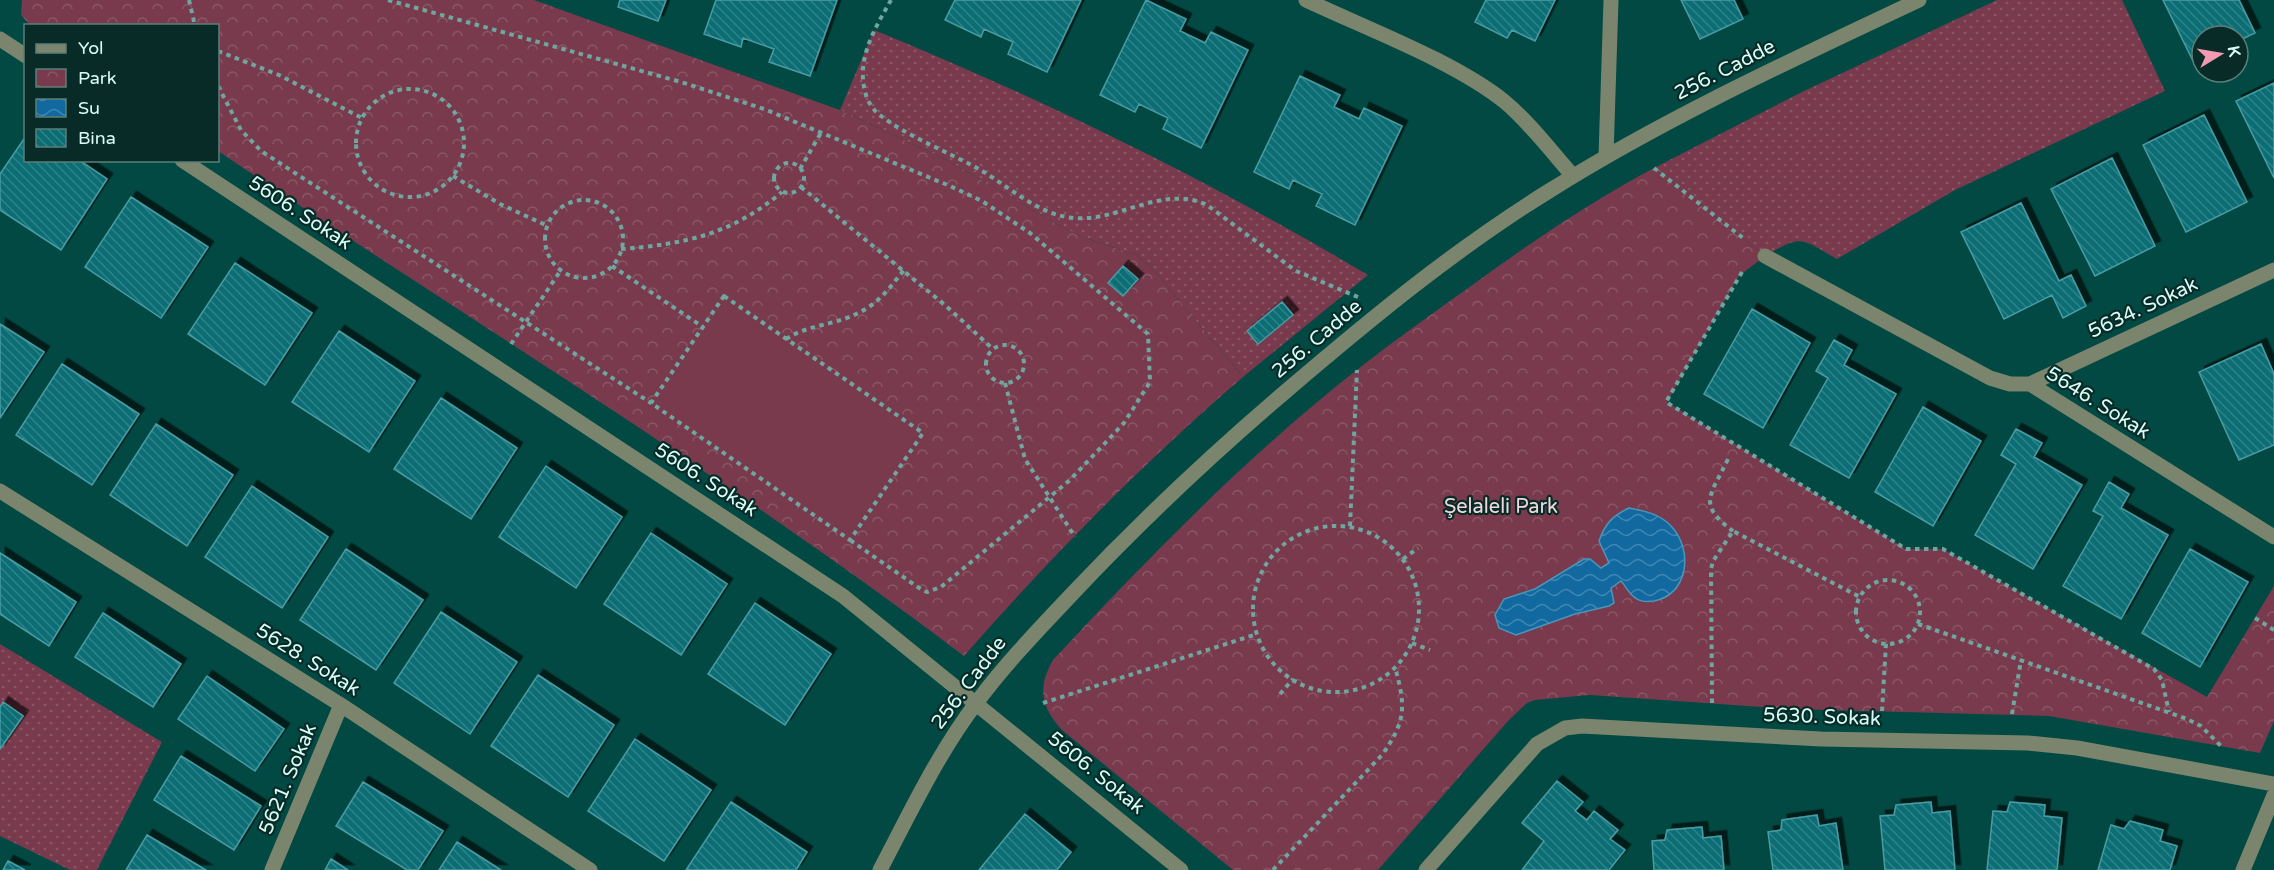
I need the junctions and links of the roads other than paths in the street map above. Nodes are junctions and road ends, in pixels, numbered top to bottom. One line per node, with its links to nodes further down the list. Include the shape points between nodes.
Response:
1 (1306, 0): 8 (street, via 1490,91 1524,121)
2 (1611, 0): 6 (street)
3 (1919, 0): 6 (street, 256. Cadde, via 1761,75)
4 (0, 39): 5 (street)
5 (24, 55)
6 (1606, 156): 8 (street, 256. Cadde)
7 (185, 162): 14 (street, 5606. Sokak, via 792,560)
8 (1573, 176): 14 (street, 256. Cadde, via 1387,307 1207,459 1055,612)
9 (1765, 256): 11 (street, 5646. Sokak, via 1990,378)
10 (2274, 270): 11 (street, 5634. Sokak)
11 (2030, 384): 13 (street, 5646. Sokak)
12 (0, 491): 15 (street, 5628. Sokak)
13 (2274, 537)
14 (976, 702): 20 (street, 256. Cadde, via 945,748); 21 (street, 5606. Sokak)
15 (341, 705): 18 (street, 5621. Sokak); 19 (street, 5628. Sokak)
16 (2274, 784): 22 (street, 5630. Sokak, via 2028,743 1821,739 1582,726 1565,728 1537,744)
17 (2274, 795): 23 (street)
18 (273, 870)
19 (591, 870)
20 (880, 870)
21 (1181, 870)
22 (1426, 870)
23 (2243, 870)

